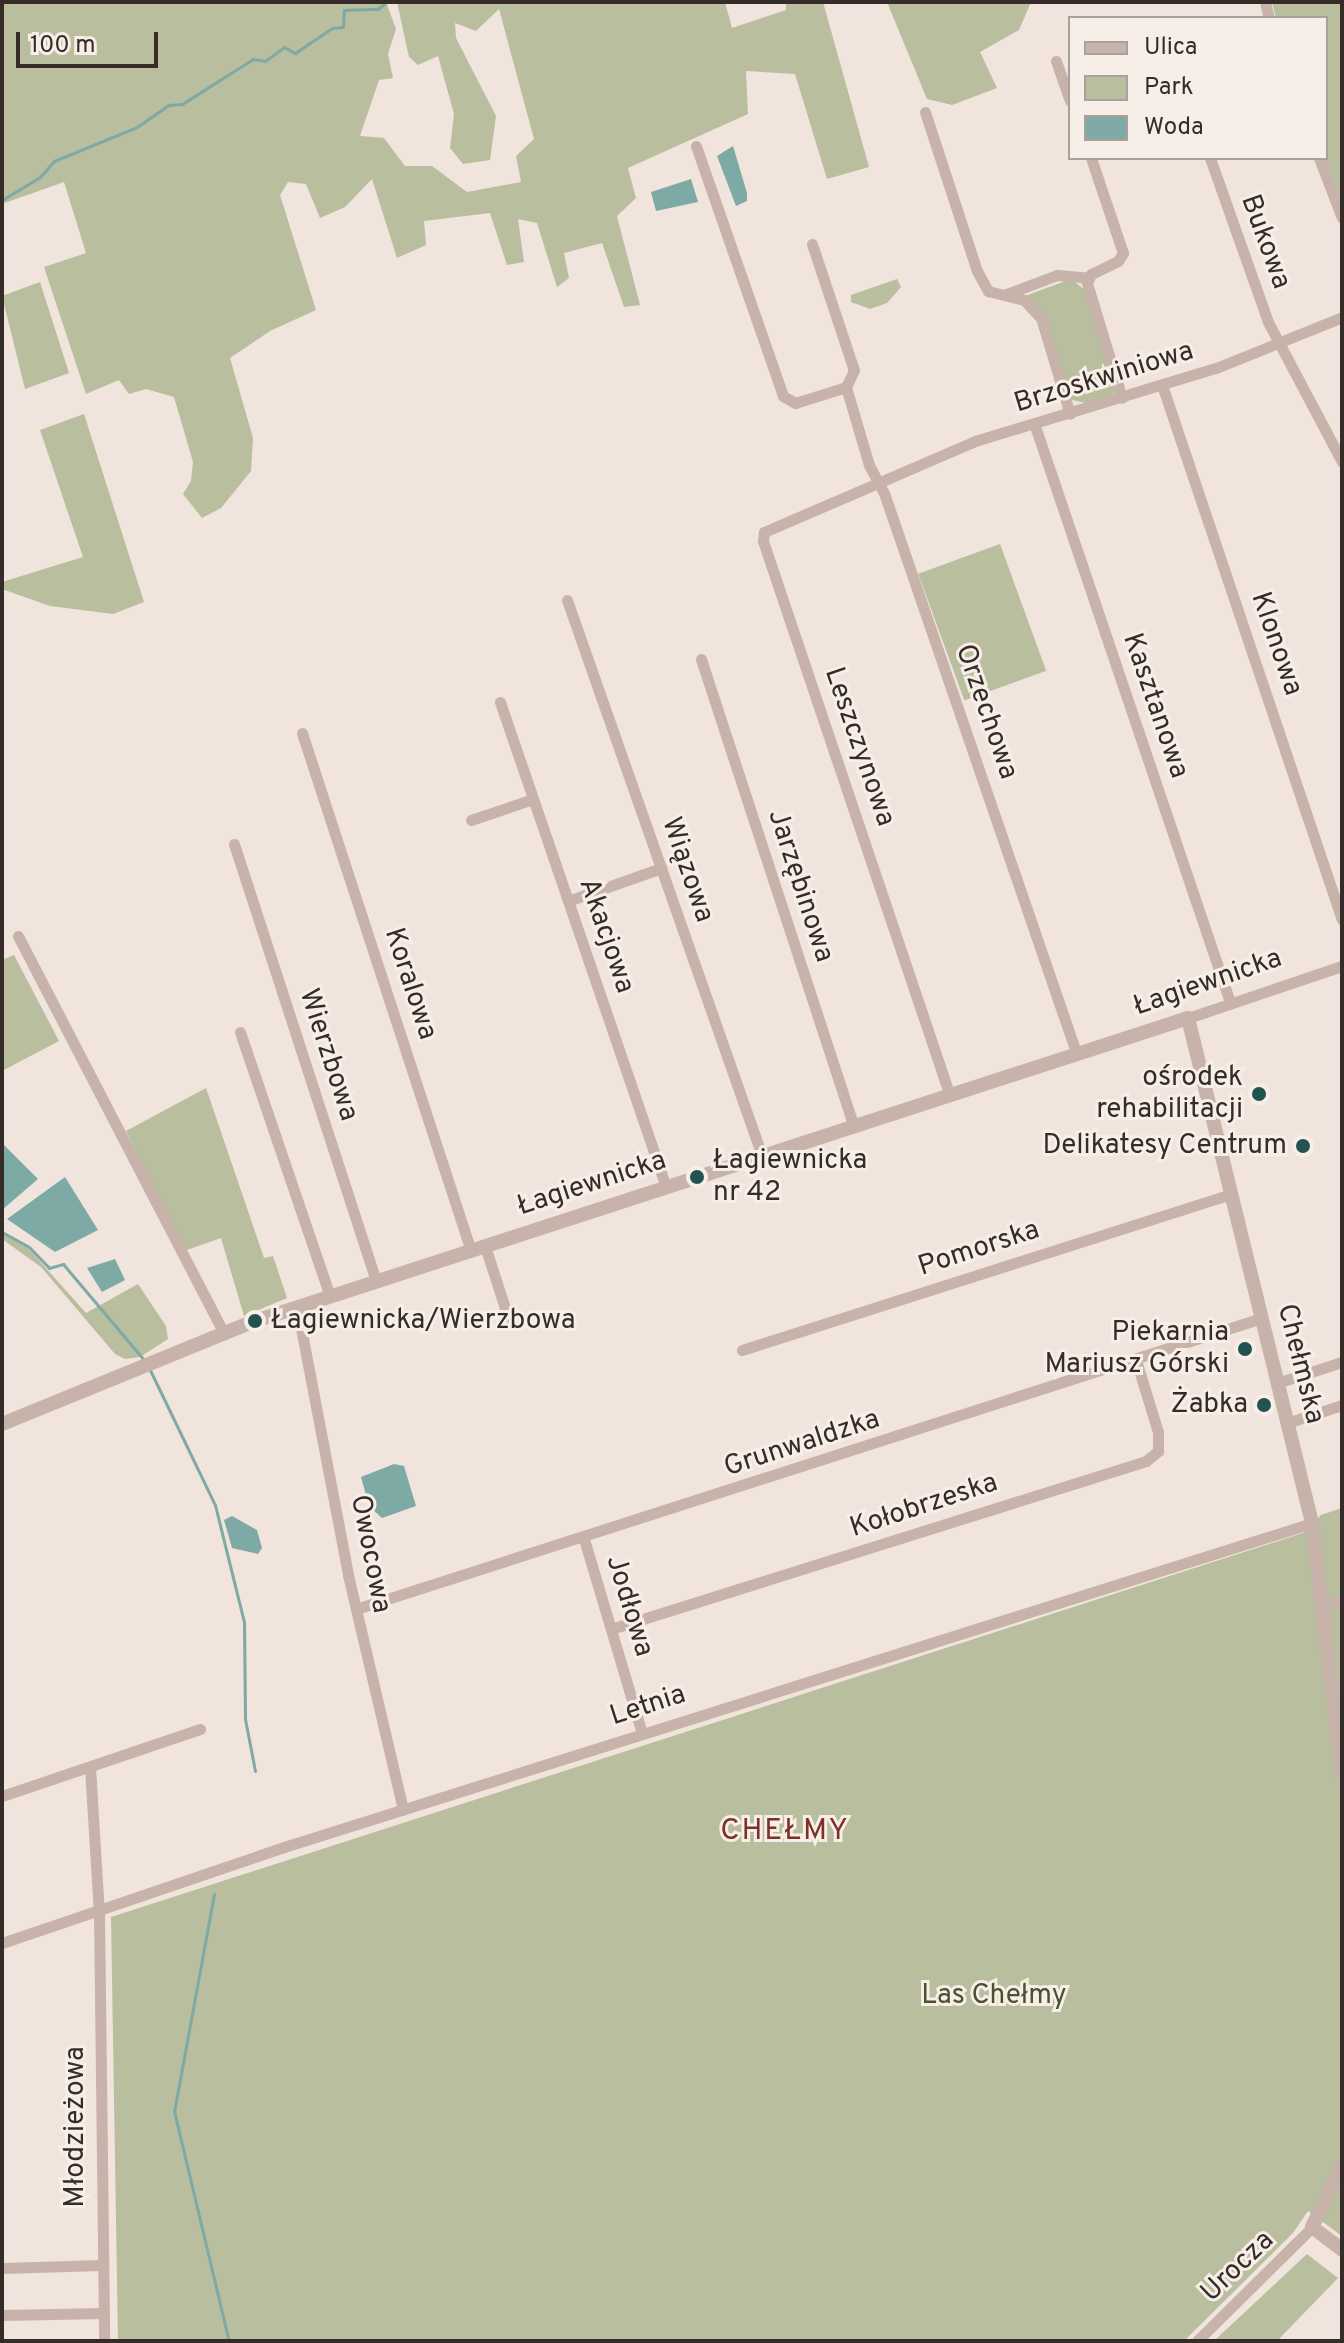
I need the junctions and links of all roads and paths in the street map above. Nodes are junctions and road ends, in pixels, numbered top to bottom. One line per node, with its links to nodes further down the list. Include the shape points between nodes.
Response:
1 (1056, 61): 2 (street)
2 (1068, 95)
3 (925, 112): 11 (street, via 977,271 988,291)
4 (696, 146): 15 (street, via 783,396 795,403)
5 (1092, 160): 10 (street, via 1123,253)
6 (1211, 160): 13 (street, Bukowa)
7 (1320, 160): 8 (street)
8 (1342, 218)
9 (812, 244): 15 (street, Orzechowa, via 854,370)
10 (1089, 278): 11 (street, via 1057,275); 16 (street)
11 (1003, 295): 17 (street, via 1024,300 1041,318)
12 (1342, 317): 13 (street, Brzoskwiniowa)
13 (1278, 341): 14 (street, Brzoskwiniowa); 19 (street, Bukowa)
14 (1162, 385): 16 (street, Brzoskwiniowa); 30 (street, Klonowa)
15 (846, 387): 20 (street, Orzechowa)
16 (1122, 398): 17 (street, Brzoskwiniowa)
17 (1070, 414): 18 (street, Brzoskwiniowa)
18 (1035, 426): 20 (street, Brzoskwiniowa, via 945,452); 33 (street, Kasztanowa)
19 (1342, 462)
20 (880, 484): 36 (street, Orzechowa); 37 (street, Leszczynowa, via 767,530 763,541)
21 (567, 600): 28 (street, Wiązowa)
22 (701, 659): 38 (street, Jarzębinowa)
23 (500, 702): 25 (street, Akacjowa)
24 (302, 733): 42 (street, Koralowa)
25 (533, 799): 26 (street); 29 (street, Akacjowa)
26 (471, 820)
27 (234, 844): 43 (street, Wierzbowa)
28 (661, 868): 29 (street); 39 (street, Wiązowa)
29 (568, 901): 40 (street, Akacjowa)
30 (1342, 920)
31 (18, 936): 48 (street)
32 (1342, 966): 33 (street, Łagiewnicka)
33 (1230, 1002): 34 (street, Łagiewnicka)
34 (1188, 1018): 36 (street, Łagiewnicka); 41 (street, Chełmska)
35 (240, 1032): 44 (street)
36 (1077, 1055): 37 (street, Łagiewnicka)
37 (950, 1096): 38 (street, Łagiewnicka)
38 (854, 1126): 39 (street, Łagiewnicka)
39 (762, 1156): 40 (street, Łagiewnicka)
40 (666, 1187): 42 (street, Łagiewnicka)
41 (1231, 1194): 46 (street, Chełmska); 49 (street, Pomorska)
42 (478, 1248): 43 (street, Łagiewnicka); 47 (street)
43 (376, 1281): 44 (street, Łagiewnicka)
44 (330, 1296): 45 (street, Łagiewnicka)
45 (297, 1307): 48 (street, Łagiewnicka); 60 (street, Owocowa)
46 (1262, 1318): 50 (street, Grunwaldzka); 52 (street, Chełmska)
47 (510, 1324)
48 (223, 1332): 55 (street, Łagiewnicka)
49 (742, 1350)
50 (1136, 1360): 57 (street, Grunwaldzka); 61 (street, Kołobrzeska, via 1158,1432 1158,1451 1146,1461)
51 (1342, 1362): 52 (street)
52 (1277, 1383): 54 (street, Chełmska)
53 (1342, 1405): 54 (street)
54 (1287, 1423): 56 (street, Chełmska)
55 (2, 1424)
56 (1312, 1523): 59 (street, Chełmska); 63 (street, Letnia)
57 (584, 1539): 60 (street, Grunwaldzka); 61 (street, Jodłowa)
58 (1342, 1601): 59 (street)
59 (1322, 1602): 65 (street, Chełmska)
60 (356, 1609): 67 (street, Owocowa)
61 (611, 1629): 63 (street, Jodłowa)
62 (200, 1729): 64 (street)
63 (642, 1733): 67 (street, Letnia)
64 (90, 1767): 66 (street); 68 (street, Młodzieżowa)
65 (1342, 1775)
66 (2, 1796)
67 (403, 1810): 68 (street, Letnia)
68 (99, 1913): 69 (street, Letnia); 73 (street, Młodzieżowa)
69 (2, 1943)
70 (1342, 2165): 71 (street)
71 (1312, 2227): 72 (street); 78 (street, Urocza)
72 (1342, 2250)
73 (102, 2265): 74 (street); 75 (street, Młodzieżowa)
74 (2, 2268)
75 (103, 2313): 76 (street); 77 (street, Młodzieżowa)
76 (2, 2315)
77 (104, 2341)
78 (1197, 2341)

